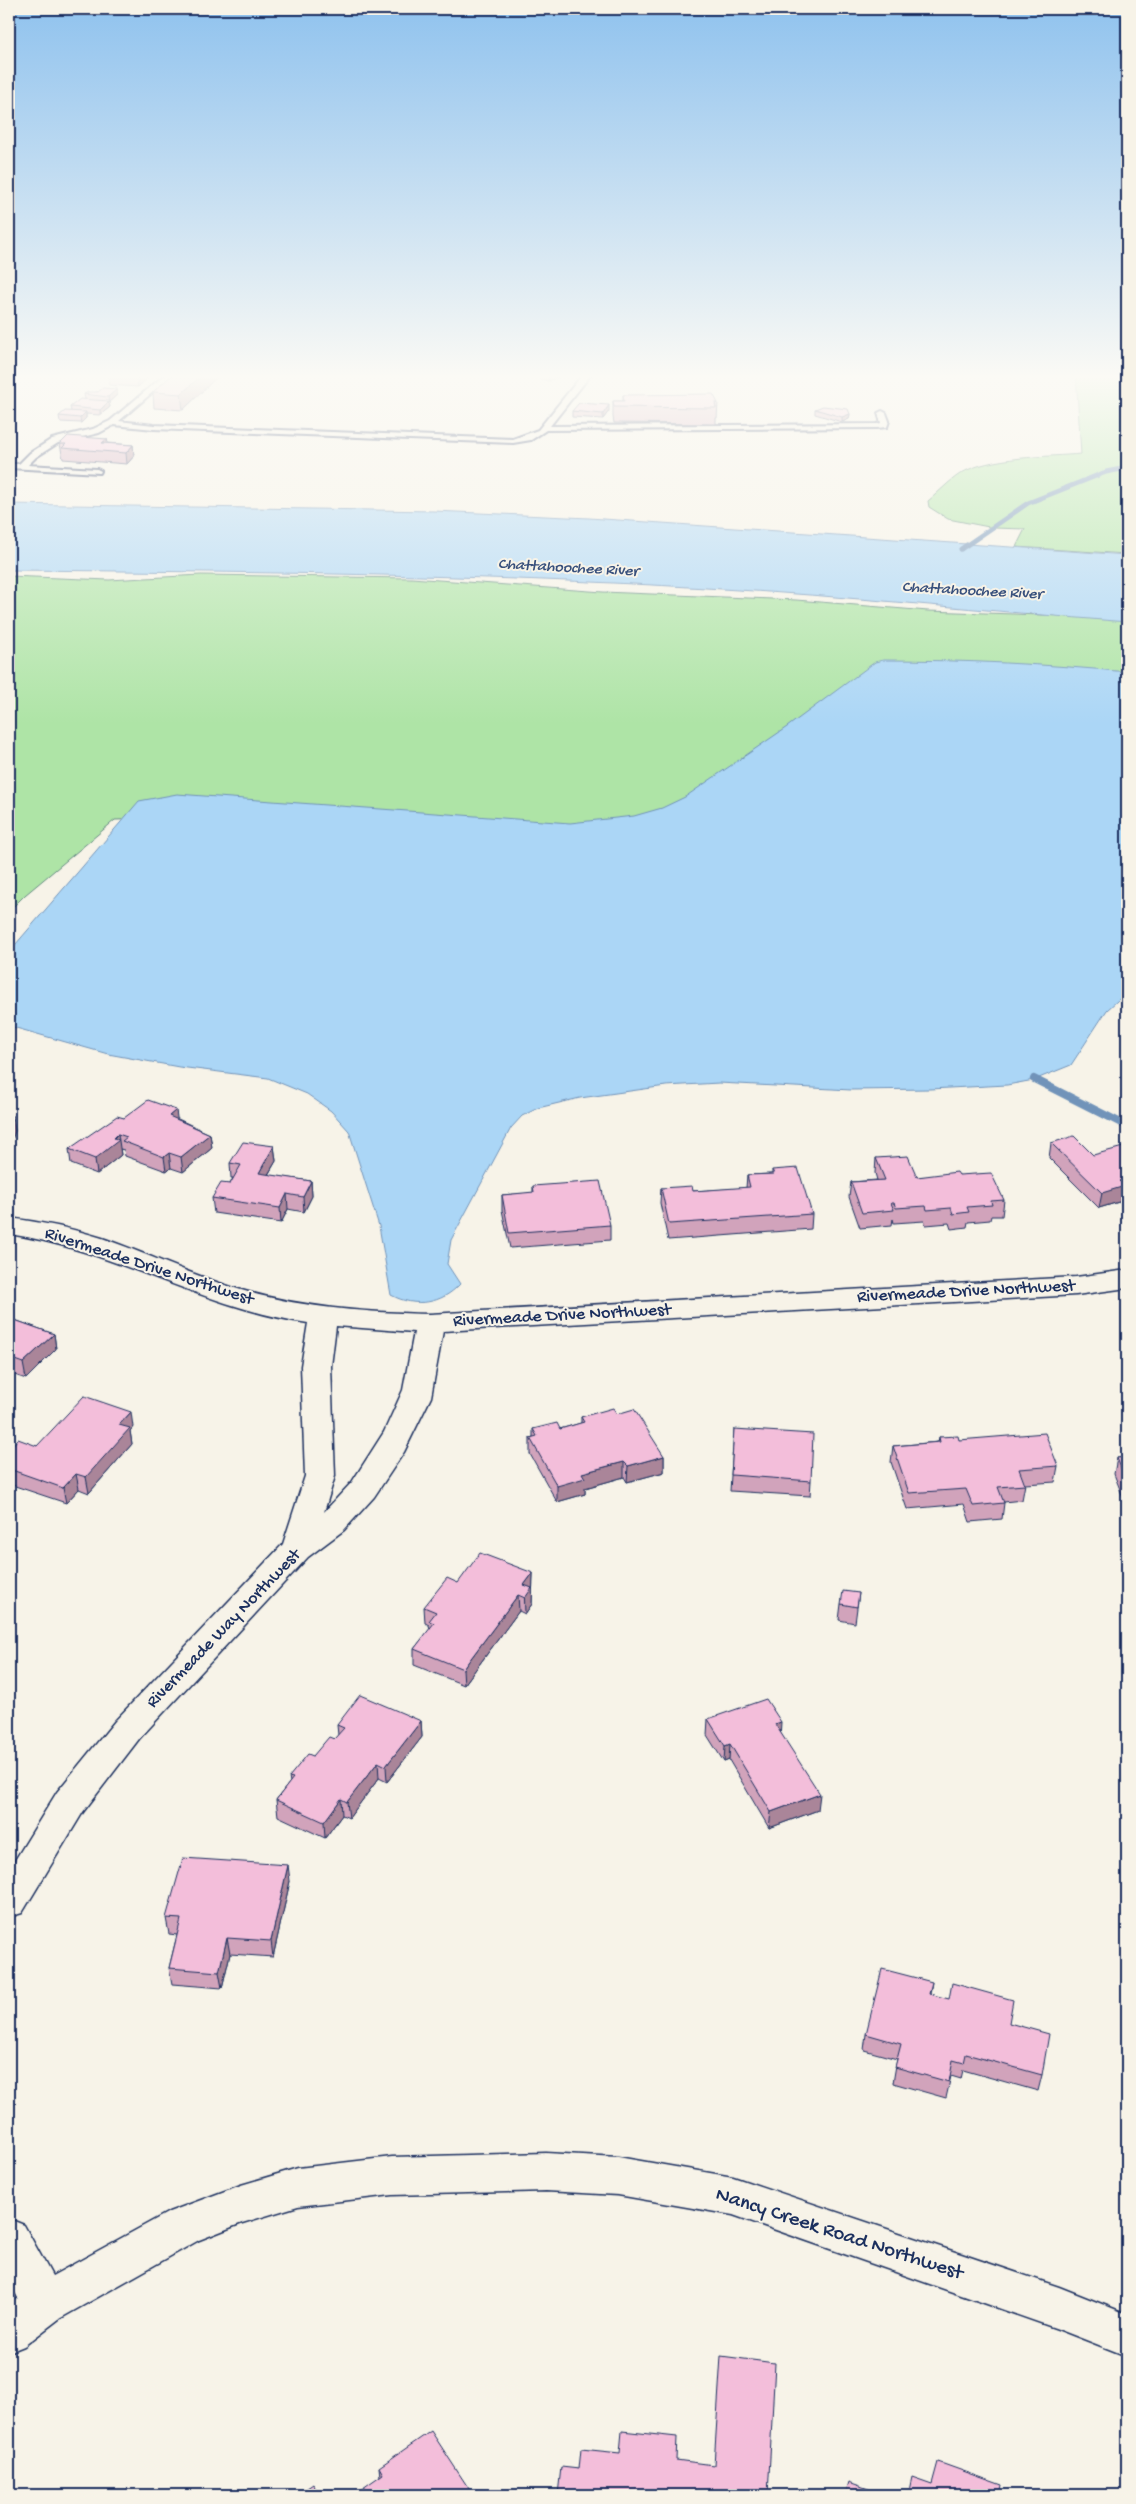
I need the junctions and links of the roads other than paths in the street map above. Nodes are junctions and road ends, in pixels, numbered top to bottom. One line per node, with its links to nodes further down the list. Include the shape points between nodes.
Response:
1 (9, 1226): 3 (street, Rivermeade Drive Northwest, via 81,1241 228,1296)
2 (1127, 1280): 4 (street, Rivermeade Drive Northwest, via 1076,1286)
3 (322, 1315): 4 (street, Rivermeade Drive Northwest); 5 (street, via 316,1366 320,1476)
4 (430, 1323): 5 (street, Rivermeade Way Northwest, via 418,1389 394,1445 374,1476 348,1506 312,1540)
5 (297, 1549): 6 (street, Rivermeade Way Northwest, via 127,1730 70,1802)
6 (9, 1902)
7 (9, 2239): 8 (street)
8 (44, 2304): 9 (street, Nancy Creek Road Northwest); 10 (street, Nancy Creek Road Northwest, via 184,2226 241,2204 298,2188 392,2176 546,2172 618,2176 733,2196)
9 (9, 2331)
10 (1127, 2334)

